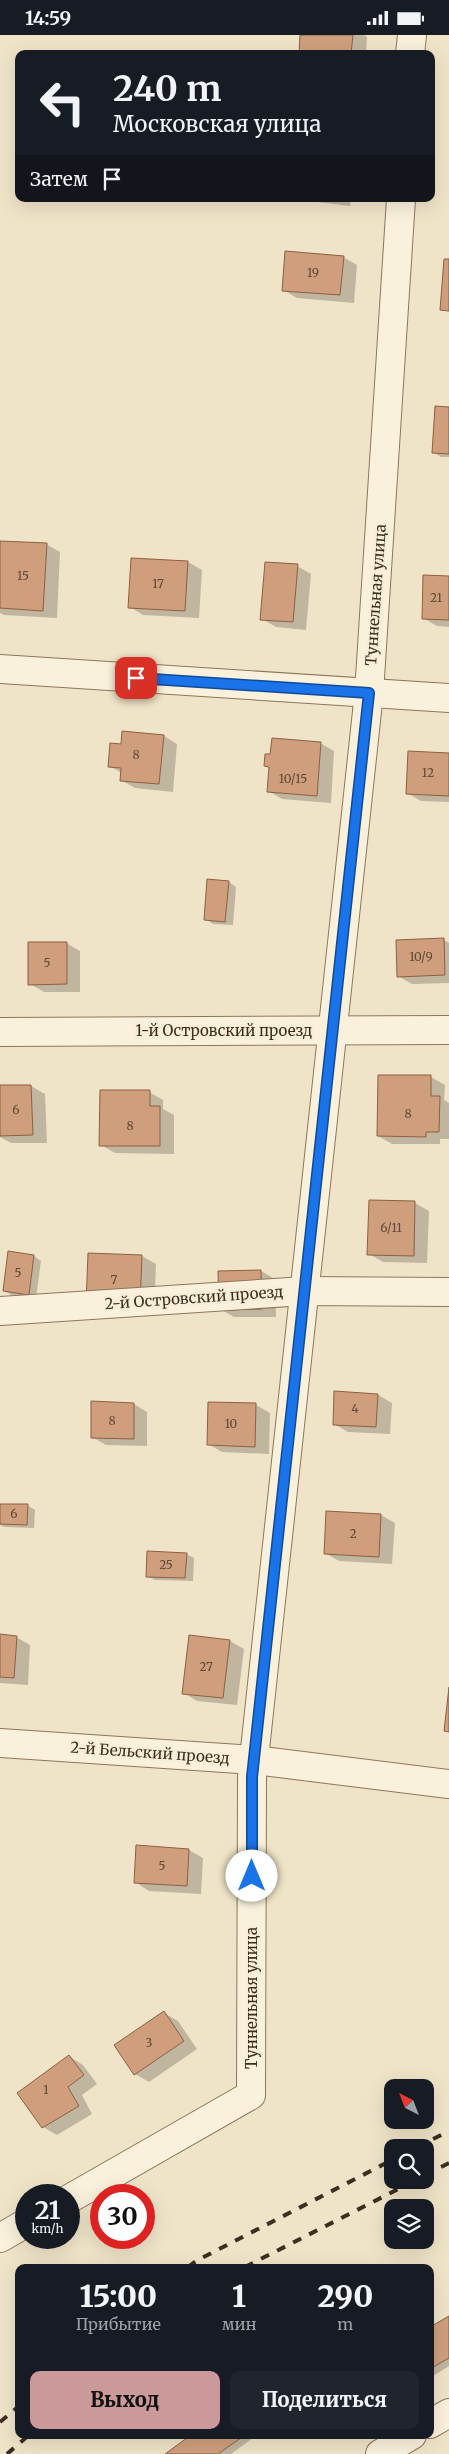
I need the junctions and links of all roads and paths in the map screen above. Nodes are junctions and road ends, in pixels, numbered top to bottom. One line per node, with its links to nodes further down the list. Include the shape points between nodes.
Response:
1 (412, 35): 2 (street)
2 (410, 50)
3 (401, 202): 5 (street, Туннельная улица)
4 (0, 669): 5 (street)
5 (369, 693): 6 (street); 8 (street, Туннельная улица)
6 (449, 698)
7 (449, 1030): 8 (street, 1-й Островский проезд)
8 (333, 1031): 9 (street, 1-й Островский проезд); 10 (street, Туннельная улица)
9 (0, 1032)
10 (305, 1291): 11 (street, 2-й Островский проезд); 12 (street, 2-й Островский проезд); 14 (street, Туннельная улица)
11 (449, 1292)
12 (0, 1311)
13 (0, 1743): 14 (street, 2-й Бельский проезд)
14 (254, 1761): 15 (street, 2-й Бельский проезд); 16 (street, Туннельная улица, via 251,2095)
15 (449, 1784)
16 (80, 2193)
17 (15, 2229): 18 (street)
18 (0, 2238)
19 (449, 2413): 20 (street)
20 (434, 2422)
21 (405, 2439): 22 (street)
22 (380, 2454)

